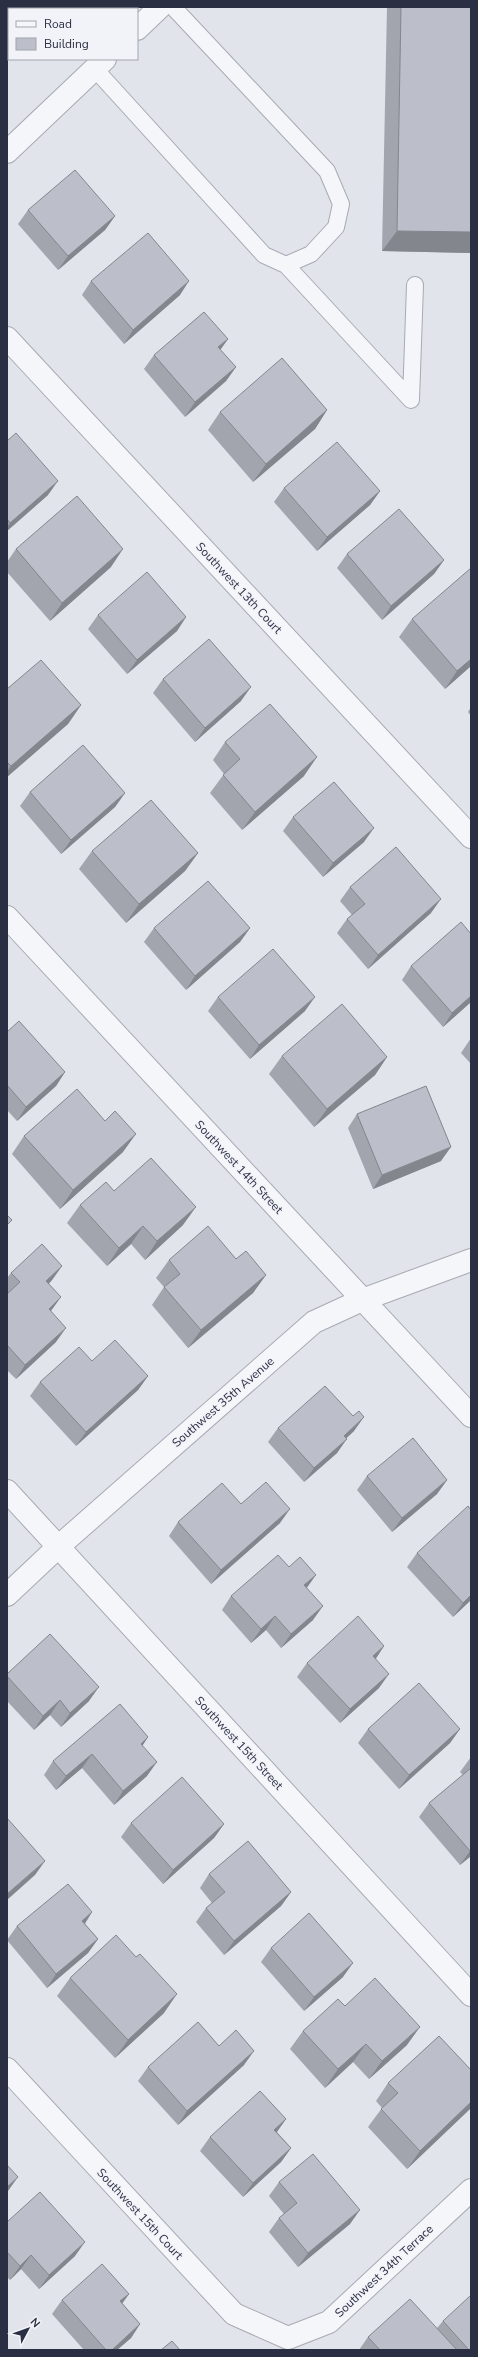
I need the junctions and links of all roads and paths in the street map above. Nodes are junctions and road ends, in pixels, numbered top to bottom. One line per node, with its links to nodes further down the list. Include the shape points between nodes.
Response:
1 (160, 7): 3 (street)
2 (173, 7): 6 (lane, via 327,171 341,204 336,227 311,254)
3 (138, 28)
4 (100, 64): 5 (street); 6 (lane, via 264,255)
5 (7, 152)
6 (286, 264): 7 (lane, via 411,400)
7 (415, 285)
8 (7, 338): 9 (street, Southwest 13th Court)
9 (471, 837)
10 (7, 917): 12 (street, Southwest 14th Street)
11 (471, 1260): 12 (street, Southwest 35th Avenue)
12 (362, 1300): 13 (street, Southwest 14th Street); 15 (street, Southwest 35th Avenue, via 314,1322)
13 (471, 1416)
14 (7, 1491): 15 (street, Southwest 15th Street)
15 (58, 1547): 16 (street, Southwest 35th Avenue); 17 (street, Southwest 15th Street)
16 (7, 1595)
17 (471, 1995)
18 (7, 2069): 20 (street, Southwest 15th Court, via 234,2314)
19 (471, 2190): 20 (street, Southwest 34th Terrace, via 329,2322)
20 (288, 2338)

